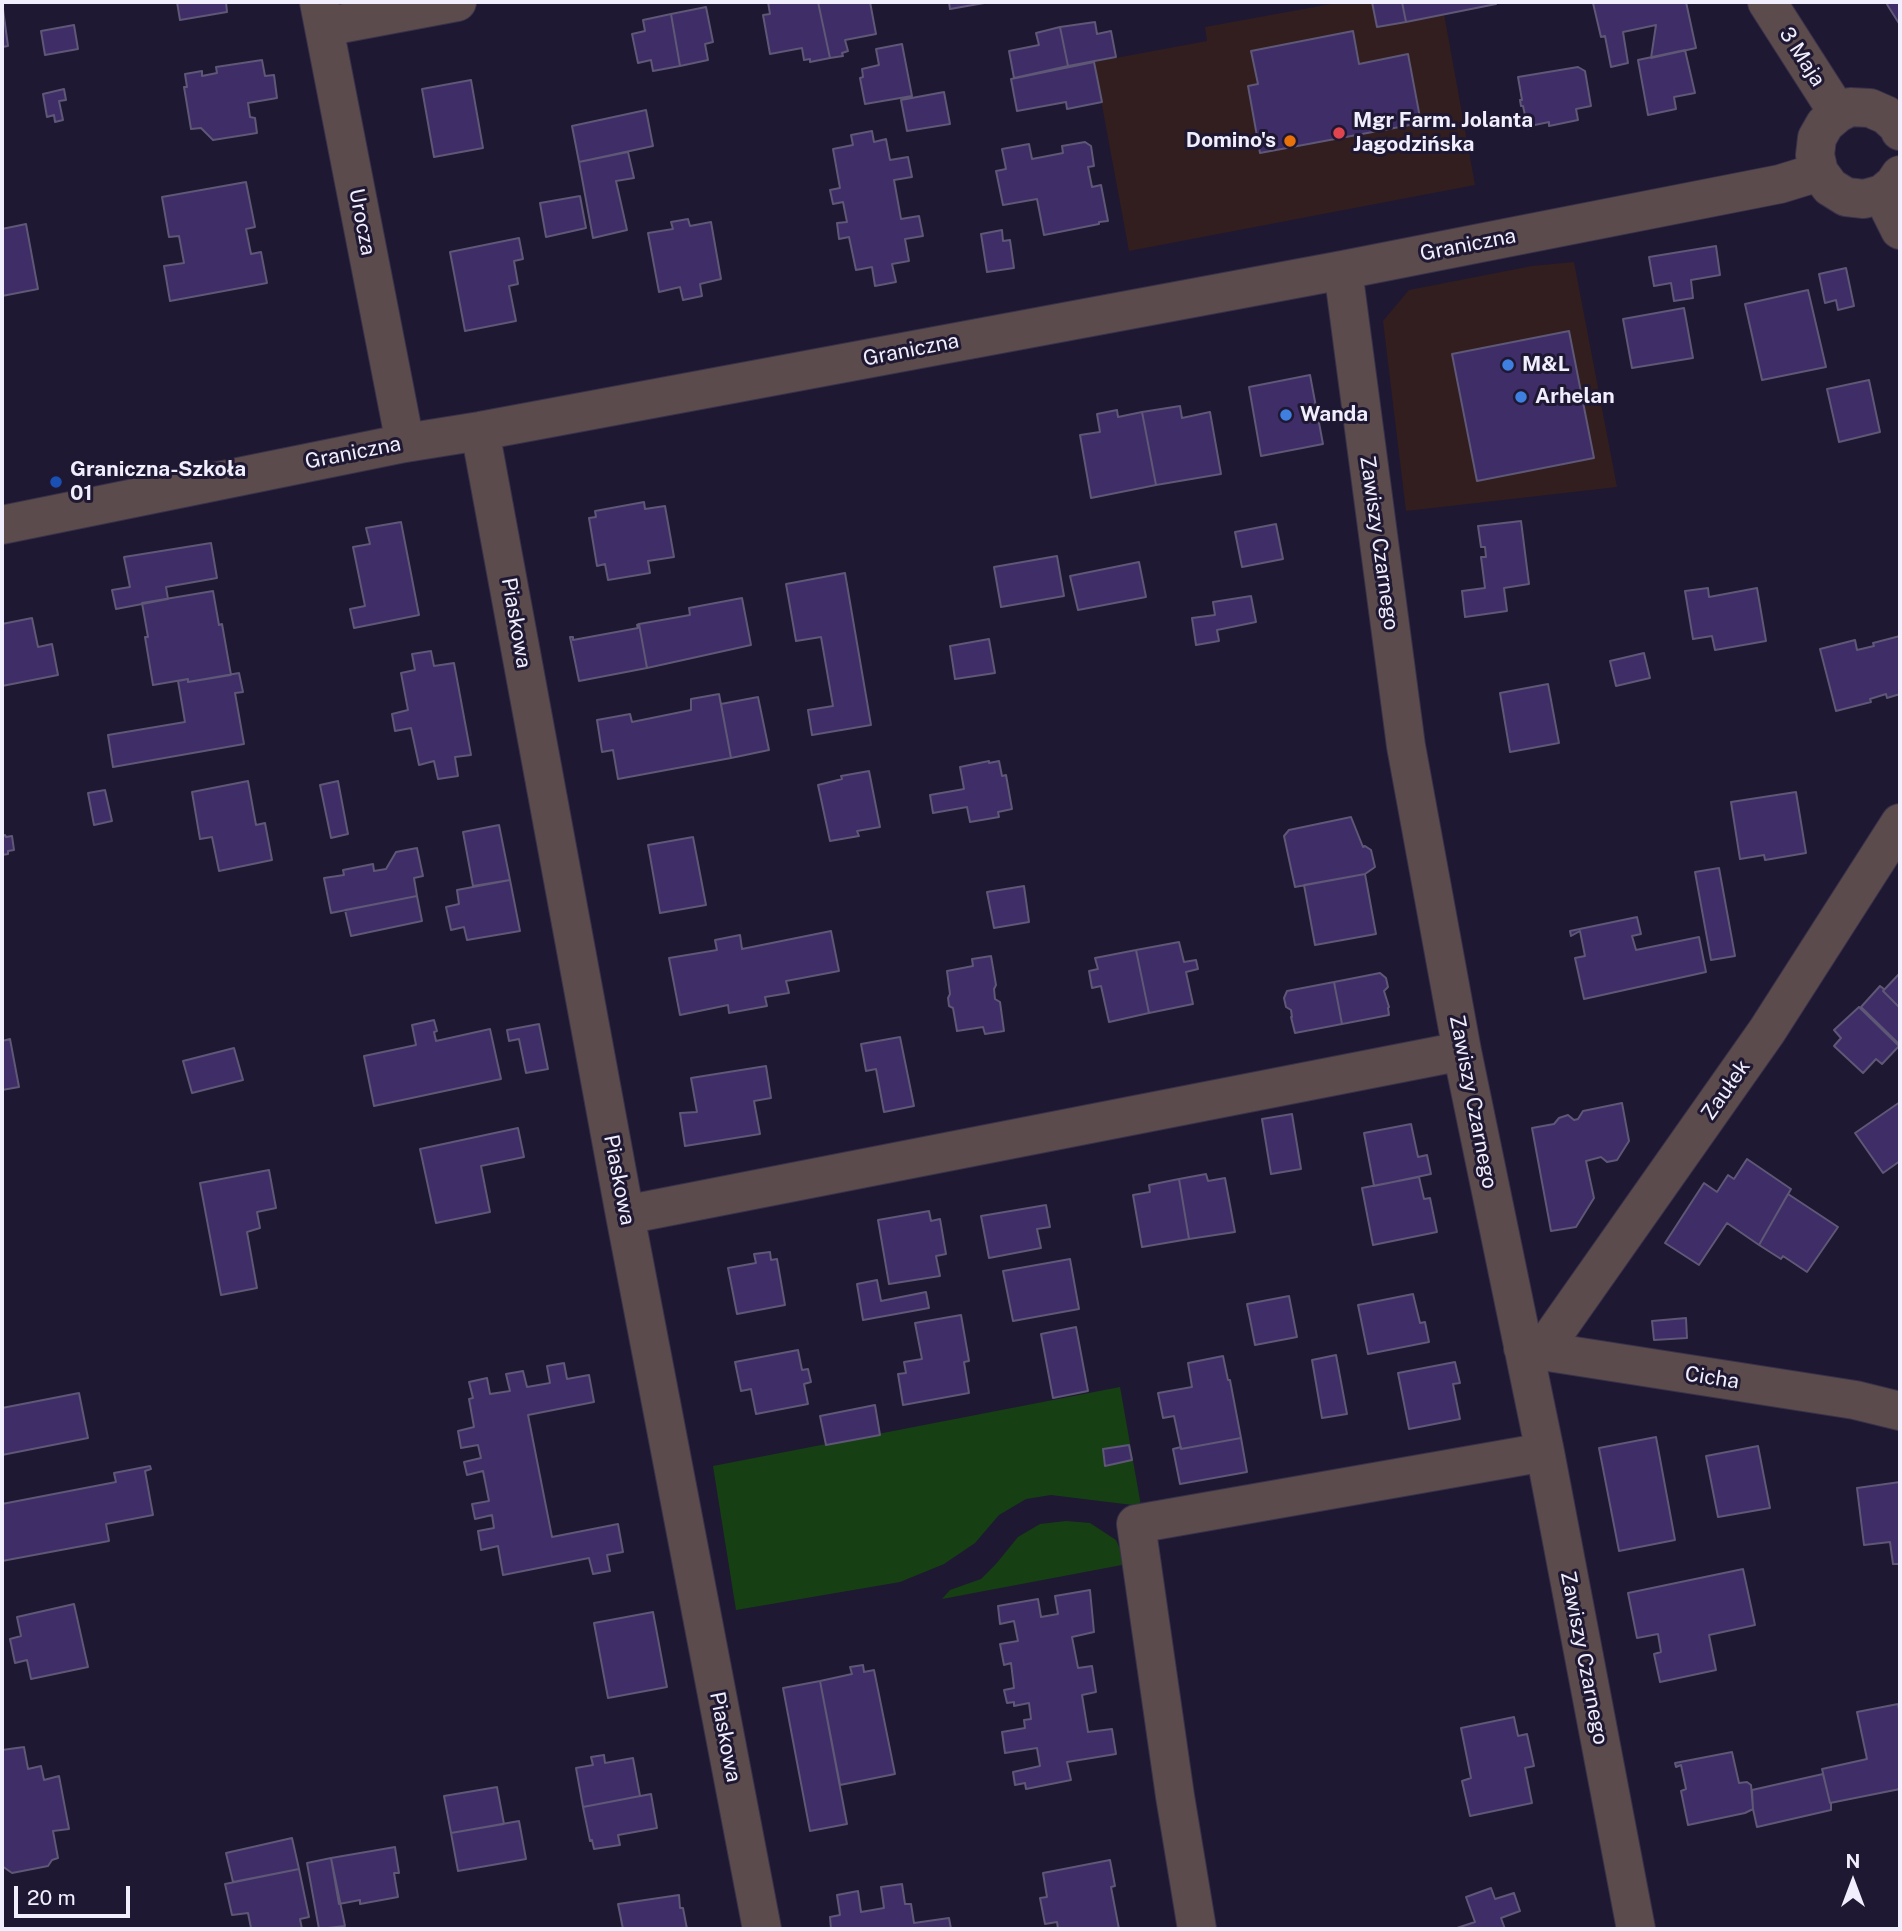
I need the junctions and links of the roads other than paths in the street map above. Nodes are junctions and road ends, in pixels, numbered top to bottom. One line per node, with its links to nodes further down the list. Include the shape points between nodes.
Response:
1 (457, 2): 3 (street)
2 (1767, 2): 4 (street, 3 Maja)
3 (322, 14): 11 (street, Urocza)
4 (1838, 113): 5 (street, via 1850,107 1870,108 1886,115); 6 (street, via 1817,138)
5 (1900, 131)
6 (1819, 172): 7 (street, via 1830,187 1846,197 1864,199); 9 (street, Graniczna, via 1780,184)
7 (1891, 185): 8 (street)
8 (1900, 229)
9 (1343, 270): 10 (street, Graniczna); 14 (street, Zawiszy Czarnego, via 1406,746)
10 (480, 430): 11 (street, Graniczna); 15 (street, Piaskowa)
11 (405, 443): 12 (street, Graniczna)
12 (2, 525)
13 (1900, 823): 16 (street, Zaułek, via 1767,1031)
14 (1462, 1051): 15 (street); 16 (street, Zawiszy Czarnego)
15 (625, 1215): 19 (street, Piaskowa)
16 (1533, 1349): 17 (street, Cicha); 18 (street, Zawiszy Czarnego)
17 (1900, 1411)
18 (1545, 1452): 20 (street, via 1136,1524); 21 (street, Zawiszy Czarnego)
19 (762, 1929)
20 (1197, 1929)
21 (1636, 1929)

